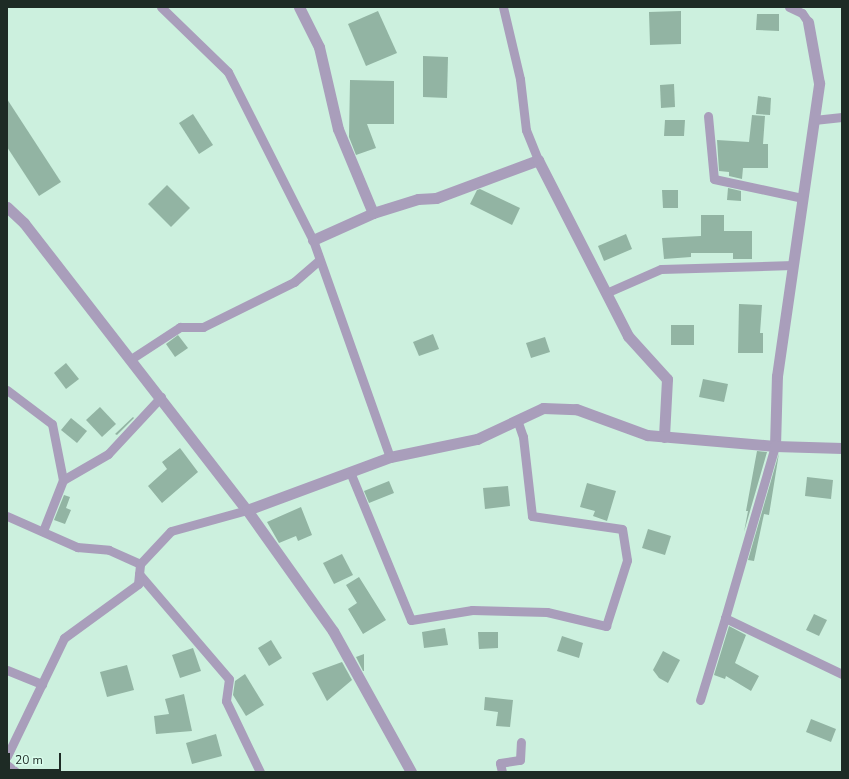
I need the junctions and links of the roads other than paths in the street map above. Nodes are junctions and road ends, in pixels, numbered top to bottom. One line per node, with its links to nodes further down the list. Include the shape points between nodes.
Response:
1 (161, 7): 13 (lane, via 228,72)
2 (299, 7): 12 (street, via 318,46 338,129)
3 (503, 7): 9 (lane, via 520,79 526,130)
4 (789, 7): 5 (lane, via 802,13)
5 (808, 22): 8 (street, via 819,83)
6 (708, 116): 10 (lane, via 714,179)
7 (842, 117): 8 (lane)
8 (814, 120): 10 (street)
9 (538, 160): 12 (street, via 436,198 418,199); 16 (street)
10 (803, 198): 15 (street)
11 (7, 207): 17 (street, via 24,223)
12 (373, 213): 13 (street)
13 (313, 240): 14 (lane)
14 (319, 260): 17 (lane, via 294,282 203,327 180,327); 24 (lane)
15 (793, 265): 16 (lane, via 661,269); 22 (street, via 777,376)
16 (606, 293): 21 (street, via 628,336 667,379)
17 (131, 359): 19 (street)
18 (7, 390): 26 (lane, via 52,424)
19 (160, 397): 26 (lane, via 108,454); 27 (street)
20 (517, 420): 21 (street, via 543,408 576,409 647,435); 24 (street, via 477,439); 25 (lane, via 523,437 532,516 622,529 627,560 606,626 547,612 472,610 412,620)
21 (664, 437): 22 (street)
22 (775, 446): 23 (street); 32 (lane)
23 (842, 448)
24 (390, 458): 25 (street)
25 (350, 472): 27 (street)
26 (63, 480): 29 (lane)
27 (247, 510): 30 (lane, via 171,531); 42 (street, via 333,631)
28 (7, 516): 29 (lane)
29 (43, 532): 30 (lane, via 77,547 109,550)
30 (140, 564): 31 (lane)
31 (139, 574): 35 (lane, via 138,584 64,638); 41 (lane, via 229,679 226,701)
32 (725, 618): 34 (lane); 36 (lane)
33 (7, 670): 35 (lane)
34 (842, 674)
35 (42, 684): 38 (lane)
36 (700, 700)
37 (521, 742): 43 (lane, via 520,760 500,763)
38 (7, 756)
39 (7, 765): 40 (lane)
40 (16, 772)
41 (260, 772)
42 (411, 772)
43 (502, 772)

